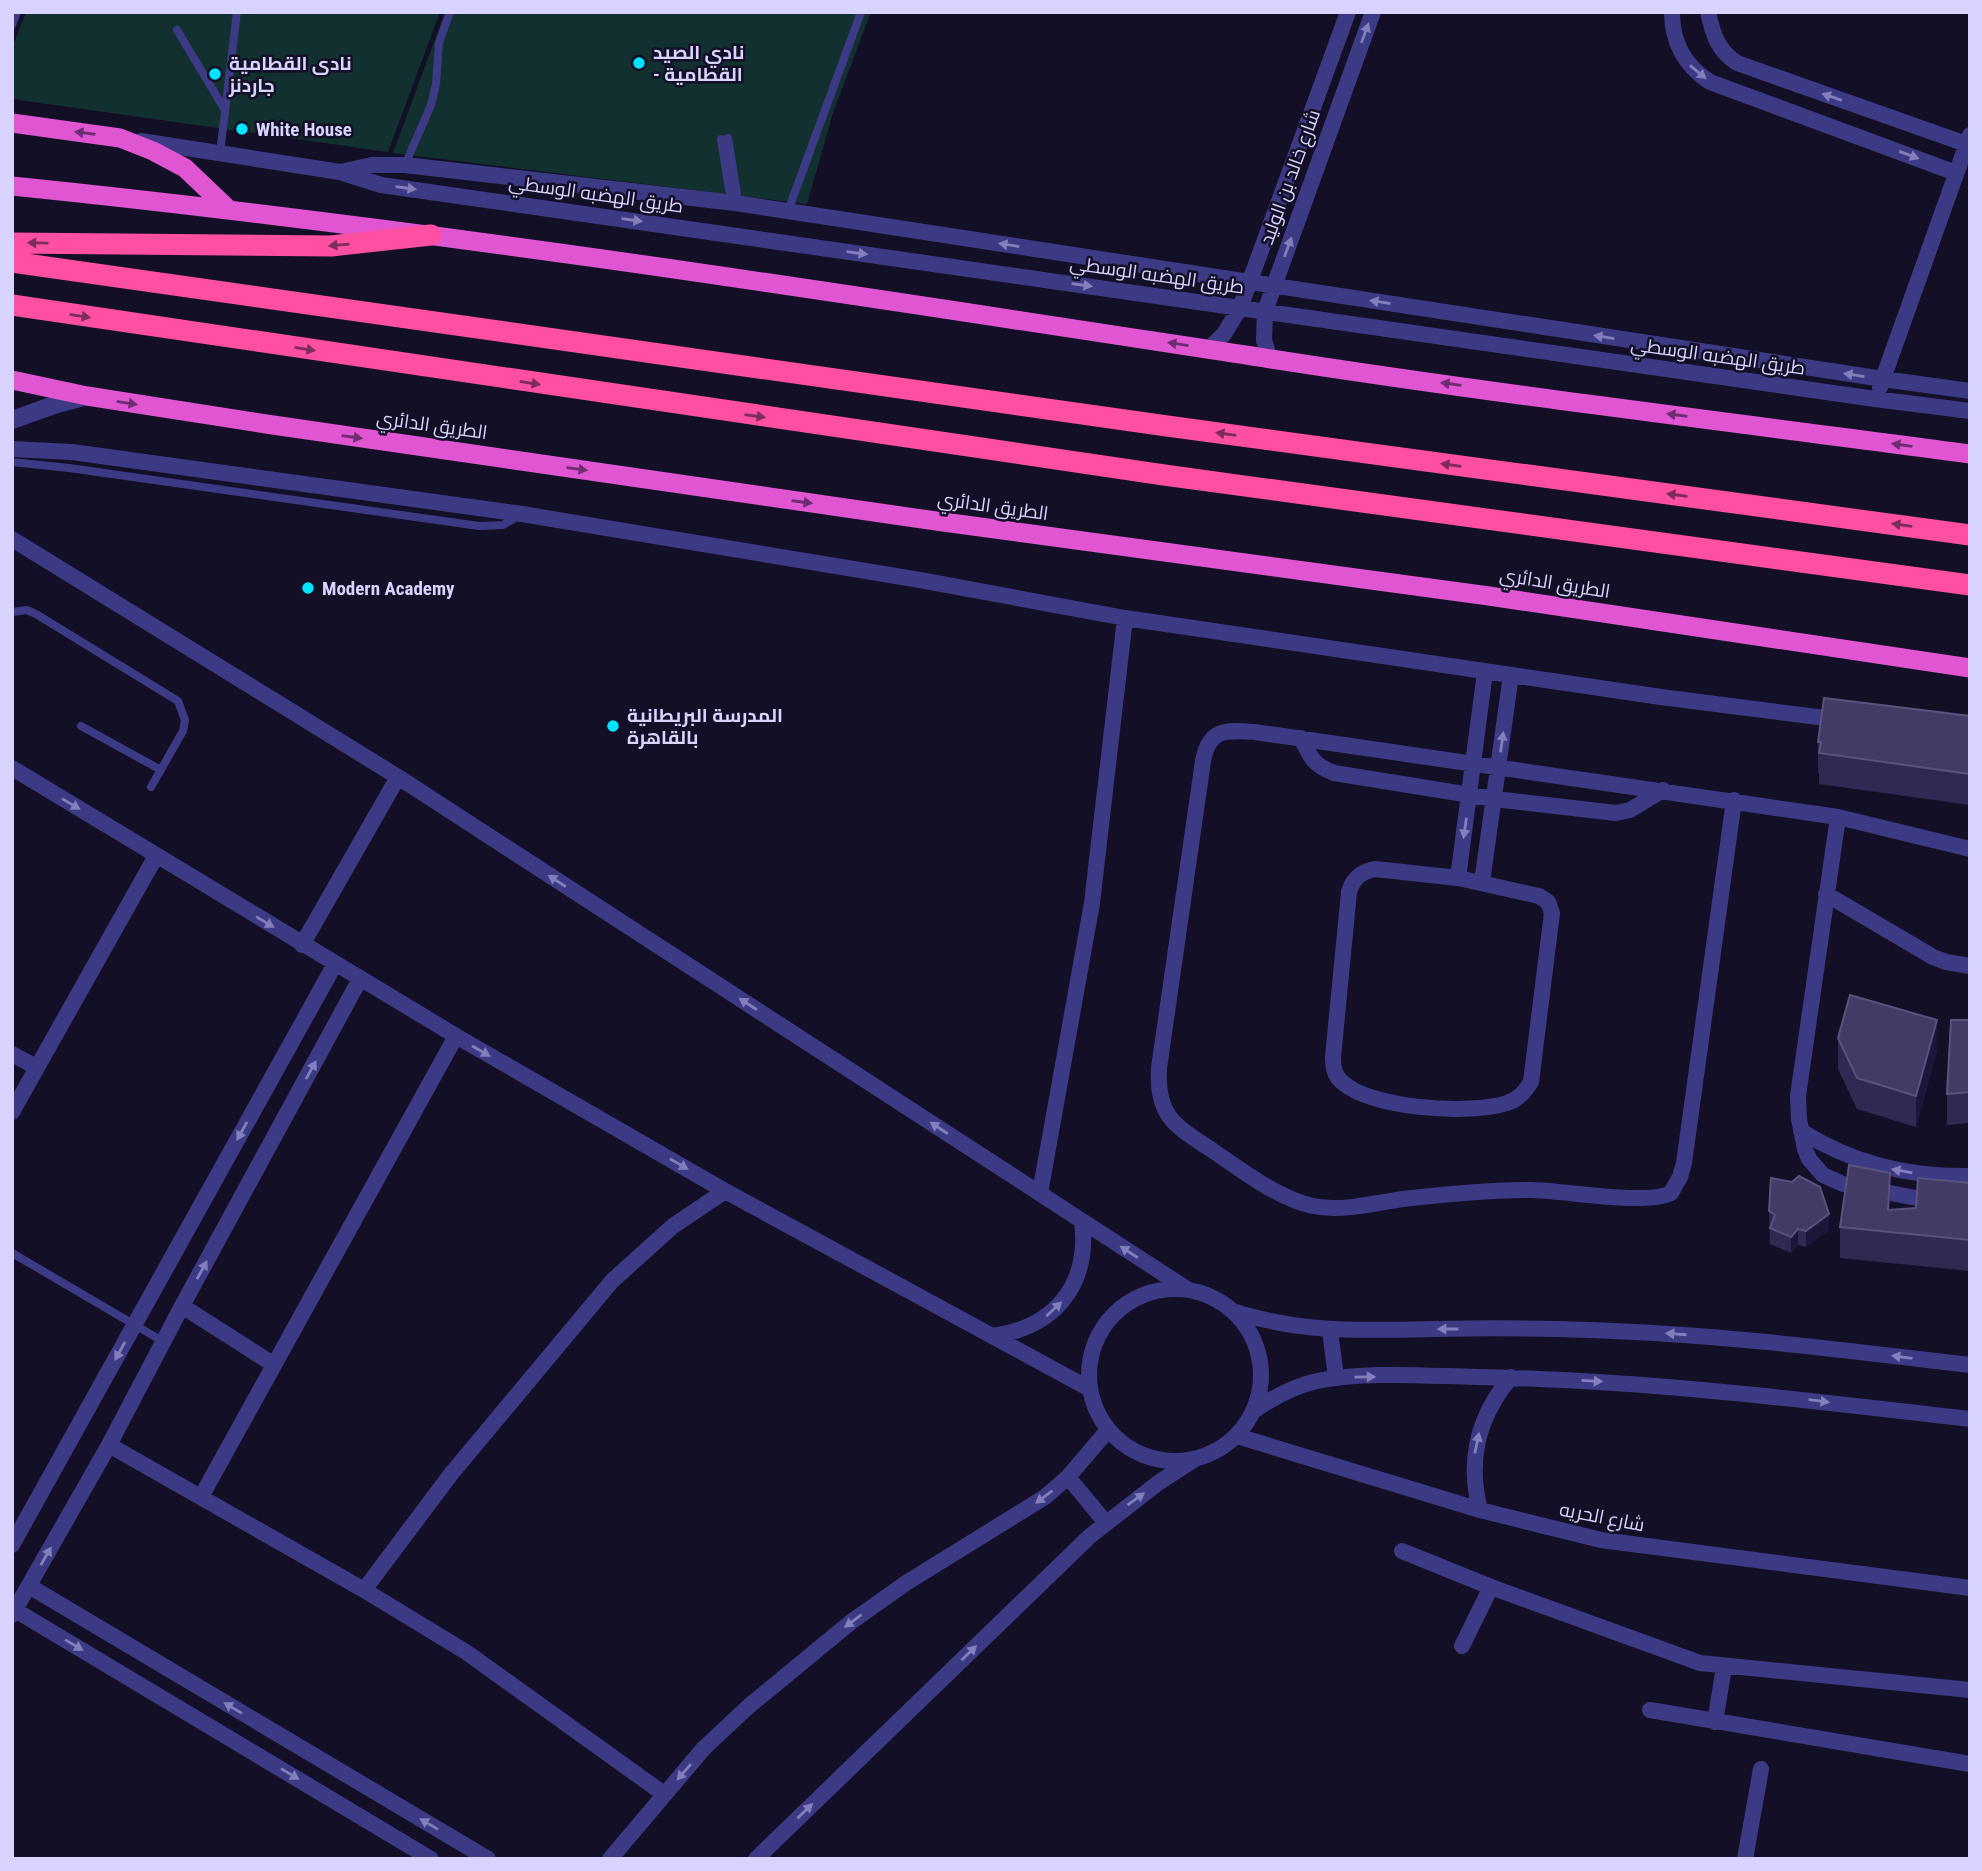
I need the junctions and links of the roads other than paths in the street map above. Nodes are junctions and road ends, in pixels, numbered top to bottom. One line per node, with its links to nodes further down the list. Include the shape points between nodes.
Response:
1 (17, 12): 9 (lane)
2 (237, 12): 11 (lane)
3 (450, 12): 17 (lane, via 439,43 431,105)
4 (861, 12): 23 (lane)
5 (1348, 12): 28 (street, شارع خالد بن الوليد)
6 (1373, 12): 29 (street, شارع خالد بن الوليد, one-way to 6)
7 (1672, 12): 19 (street, one-way to 19, via 1672,29 1682,54 1710,82)
8 (1708, 12): 15 (street, one-way to 8, via 1737,64 1714,39)
9 (12, 25)
10 (177, 30): 11 (lane)
11 (225, 110): 16 (lane)
12 (12, 123): 13 (highway, one-way to 12)
13 (120, 138): 16 (street, طريق الهضبه الوسطي); 22 (highway, via 185,168)
14 (724, 138): 21 (lane)
15 (1968, 139): 19 (street)
16 (220, 153): 18 (street, طريق الهضبه الوسطي)
17 (405, 165): 18 (street, طريق الهضبه الوسطي, via 372,165); 21 (street, طريق الهضبه الوسطي)
18 (340, 172): 24 (street, طريق الهضبه الوسطي, one-way to 24, via 381,185)
19 (1956, 173): 35 (street)
20 (12, 186): 22 (highway)
21 (736, 203): 23 (street, طريق الهضبه الوسطي); 24 (street)
22 (228, 209): 25 (highway)
23 (788, 211): 28 (street, طريق الهضبه الوسطي, one-way to 23)
24 (729, 234): 31 (street, طريق الهضبه الوسطي, one-way to 31)
25 (431, 235): 26 (highway, one-way to 26, via 331,246); 33 (highway, one-way to 25)
26 (12, 243)
27 (12, 262): 50 (highway, one-way to 27)
28 (1249, 282): 29 (street, طريق الهضبه الوسطي); 31 (street, شارع خالد بن الوليد)
29 (1273, 286): 32 (street, شارع خالد بن الوليد); 35 (street, طريق الهضبه الوسطي, one-way to 29)
30 (12, 305): 52 (highway, one-way to 52, via 1137,471)
31 (1240, 308): 32 (street, طريق الهضبه الوسطي); 33 (street, شارع خالد بن الوليد)
32 (1265, 311): 34 (street, شارع خالد بن الوليد, via 1264,340); 39 (street, طريق الهضبه الوسطي)
33 (1209, 349): 34 (highway)
34 (1270, 359): 43 (highway, one-way to 34)
35 (1883, 379): 37 (street, طريق الهضبه الوسطي); 39 (street)
36 (12, 380): 38 (highway, الطريق الدائري)
37 (1970, 391)
38 (87, 396): 41 (street); 55 (highway, الطريق الدائري, one-way to 55)
39 (1875, 400): 40 (street, طريق الهضبه الوسطي)
40 (1970, 411)
41 (12, 419)
42 (12, 449): 45 (street, via 72,452)
43 (1970, 454)
44 (12, 462): 47 (lane)
45 (275, 479): 46 (street); 47 (lane)
46 (370, 492): 48 (lane); 49 (street)
47 (272, 498): 48 (lane)
48 (368, 511): 49 (lane, via 493,527)
49 (522, 514): 54 (street)
50 (1970, 535)
51 (12, 539): 65 (street)
52 (1970, 585)
53 (12, 612): 64 (lane, via 36,614 178,701 185,720 183,731)
54 (1125, 618): 56 (street); 90 (street, via 1092,903)
55 (1970, 668)
56 (1485, 672): 57 (street); 61 (street)
57 (1511, 675): 58 (street); 63 (street, one-way to 57)
58 (1857, 722)
59 (81, 726): 64 (lane)
60 (1301, 738): 61 (street); 68 (street, via 1313,761 1334,774); 70 (street, via 1233,731 1216,735 1207,744 1158,1084 1167,1116 1180,1128 1284,1195 1314,1206 1345,1207 1502,1190 1647,1199 1671,1193 1684,1163)
61 (1473, 764): 63 (street); 68 (street)
62 (12, 768): 73 (street, one-way to 73)
63 (1499, 768): 67 (street); 69 (street)
64 (161, 770): 66 (lane)
65 (398, 778): 77 (street); 90 (street, one-way to 65)
66 (151, 787)
67 (1663, 790): 69 (street, via 1616,813); 70 (street)
68 (1469, 795): 69 (street); 74 (street, one-way to 74)
69 (1494, 799): 75 (street)
70 (1734, 800): 71 (street)
71 (1838, 817): 72 (street); 76 (street)
72 (1970, 849)
73 (156, 856): 77 (street, one-way to 77); 83 (street)
74 (1458, 878): 75 (street); 75 (street, via 1375,869 1351,884 1333,1057 1336,1076 1350,1088 1401,1104 1454,1110 1506,1104 1527,1089 1551,907 1539,896)
75 (1482, 882)
76 (1826, 894): 79 (street, via 1933,957); 86 (street, via 1798,1096)
77 (302, 945): 78 (street)
78 (335, 964): 80 (street); 98 (street, one-way to 98)
79 (1970, 966)
80 (360, 979): 81 (street); 96 (street, one-way to 80)
81 (456, 1037): 89 (street, one-way to 89); 102 (street)
82 (12, 1054): 83 (street)
83 (36, 1067): 84 (street)
84 (18, 1091): 85 (street)
85 (12, 1112)
86 (1801, 1131): 87 (street, one-way to 86, via 1895,1171 1855,1160); 91 (street, via 1809,1159 1832,1181)
87 (1936, 1175): 88 (street); 91 (street)
88 (1970, 1176)
89 (725, 1191): 100 (street); 122 (street, via 673,1226 612,1281 451,1474)
90 (1040, 1193): 93 (street)
91 (1932, 1201): 92 (street)
92 (1970, 1204)
93 (1082, 1221): 95 (street, one-way to 93); 100 (street, one-way to 93, via 1025,1329 1064,1299 1080,1270)
94 (12, 1253): 98 (lane)
95 (1187, 1289): 97 (street, via 1204,1293); 106 (street, via 1160,1290 1134,1298 1112,1314 1097,1336 1088,1362)
96 (182, 1306): 101 (street); 102 (street)
97 (1235, 1312): 99 (street, via 1282,1325); 107 (street, via 1251,1333 1260,1358 1261,1384)
98 (135, 1325): 101 (lane); 117 (street, one-way to 117)
99 (1330, 1331): 103 (street, one-way to 99, via 1670,1334 1512,1328); 104 (street)
100 (993, 1336): 106 (street)
101 (163, 1342): 111 (street)
102 (273, 1364): 114 (street)
103 (1970, 1365)
104 (1336, 1377): 105 (street, one-way to 105); 107 (street, via 1293,1388)
105 (1511, 1377): 108 (street, one-way to 108, via 1690,1388); 115 (street, one-way to 105, via 1475,1448 1492,1403)
106 (1088, 1388): 109 (street)
107 (1255, 1409): 110 (street)
108 (1970, 1419)
109 (1108, 1430): 112 (street, via 1125,1447 1147,1457 1171,1462); 113 (street)
110 (1237, 1436): 112 (street, via 1217,1451); 115 (street, شارع الحريه)
111 (109, 1445): 114 (street); 119 (street, one-way to 111)
112 (1195, 1459): 116 (street, one-way to 112)
113 (1068, 1477): 116 (street); 131 (street, one-way to 131, via 1020,1514 851,1622 749,1706)
114 (201, 1497): 122 (street)
115 (1479, 1510): 121 (street, شارع الحريه, via 1642,1547)
116 (1106, 1523): 135 (street, one-way to 116)
117 (12, 1545)
118 (1402, 1551): 120 (street)
119 (29, 1587): 123 (street); 133 (street, one-way to 119)
120 (1491, 1587): 124 (street); 125 (street, via 1685,1659)
121 (1970, 1588)
122 (364, 1590): 131 (street, via 466,1653)
123 (14, 1612): 132 (street, one-way to 132)
124 (1462, 1646)
125 (1724, 1667): 126 (street); 128 (street)
126 (1970, 1690)
127 (1650, 1710): 128 (street)
128 (1715, 1721): 129 (street)
129 (1970, 1764)
130 (1760, 1769): 136 (street)
131 (664, 1794): 134 (street)
132 (431, 1859)
133 (488, 1859)
134 (610, 1859)
135 (756, 1859)
136 (1745, 1859)

